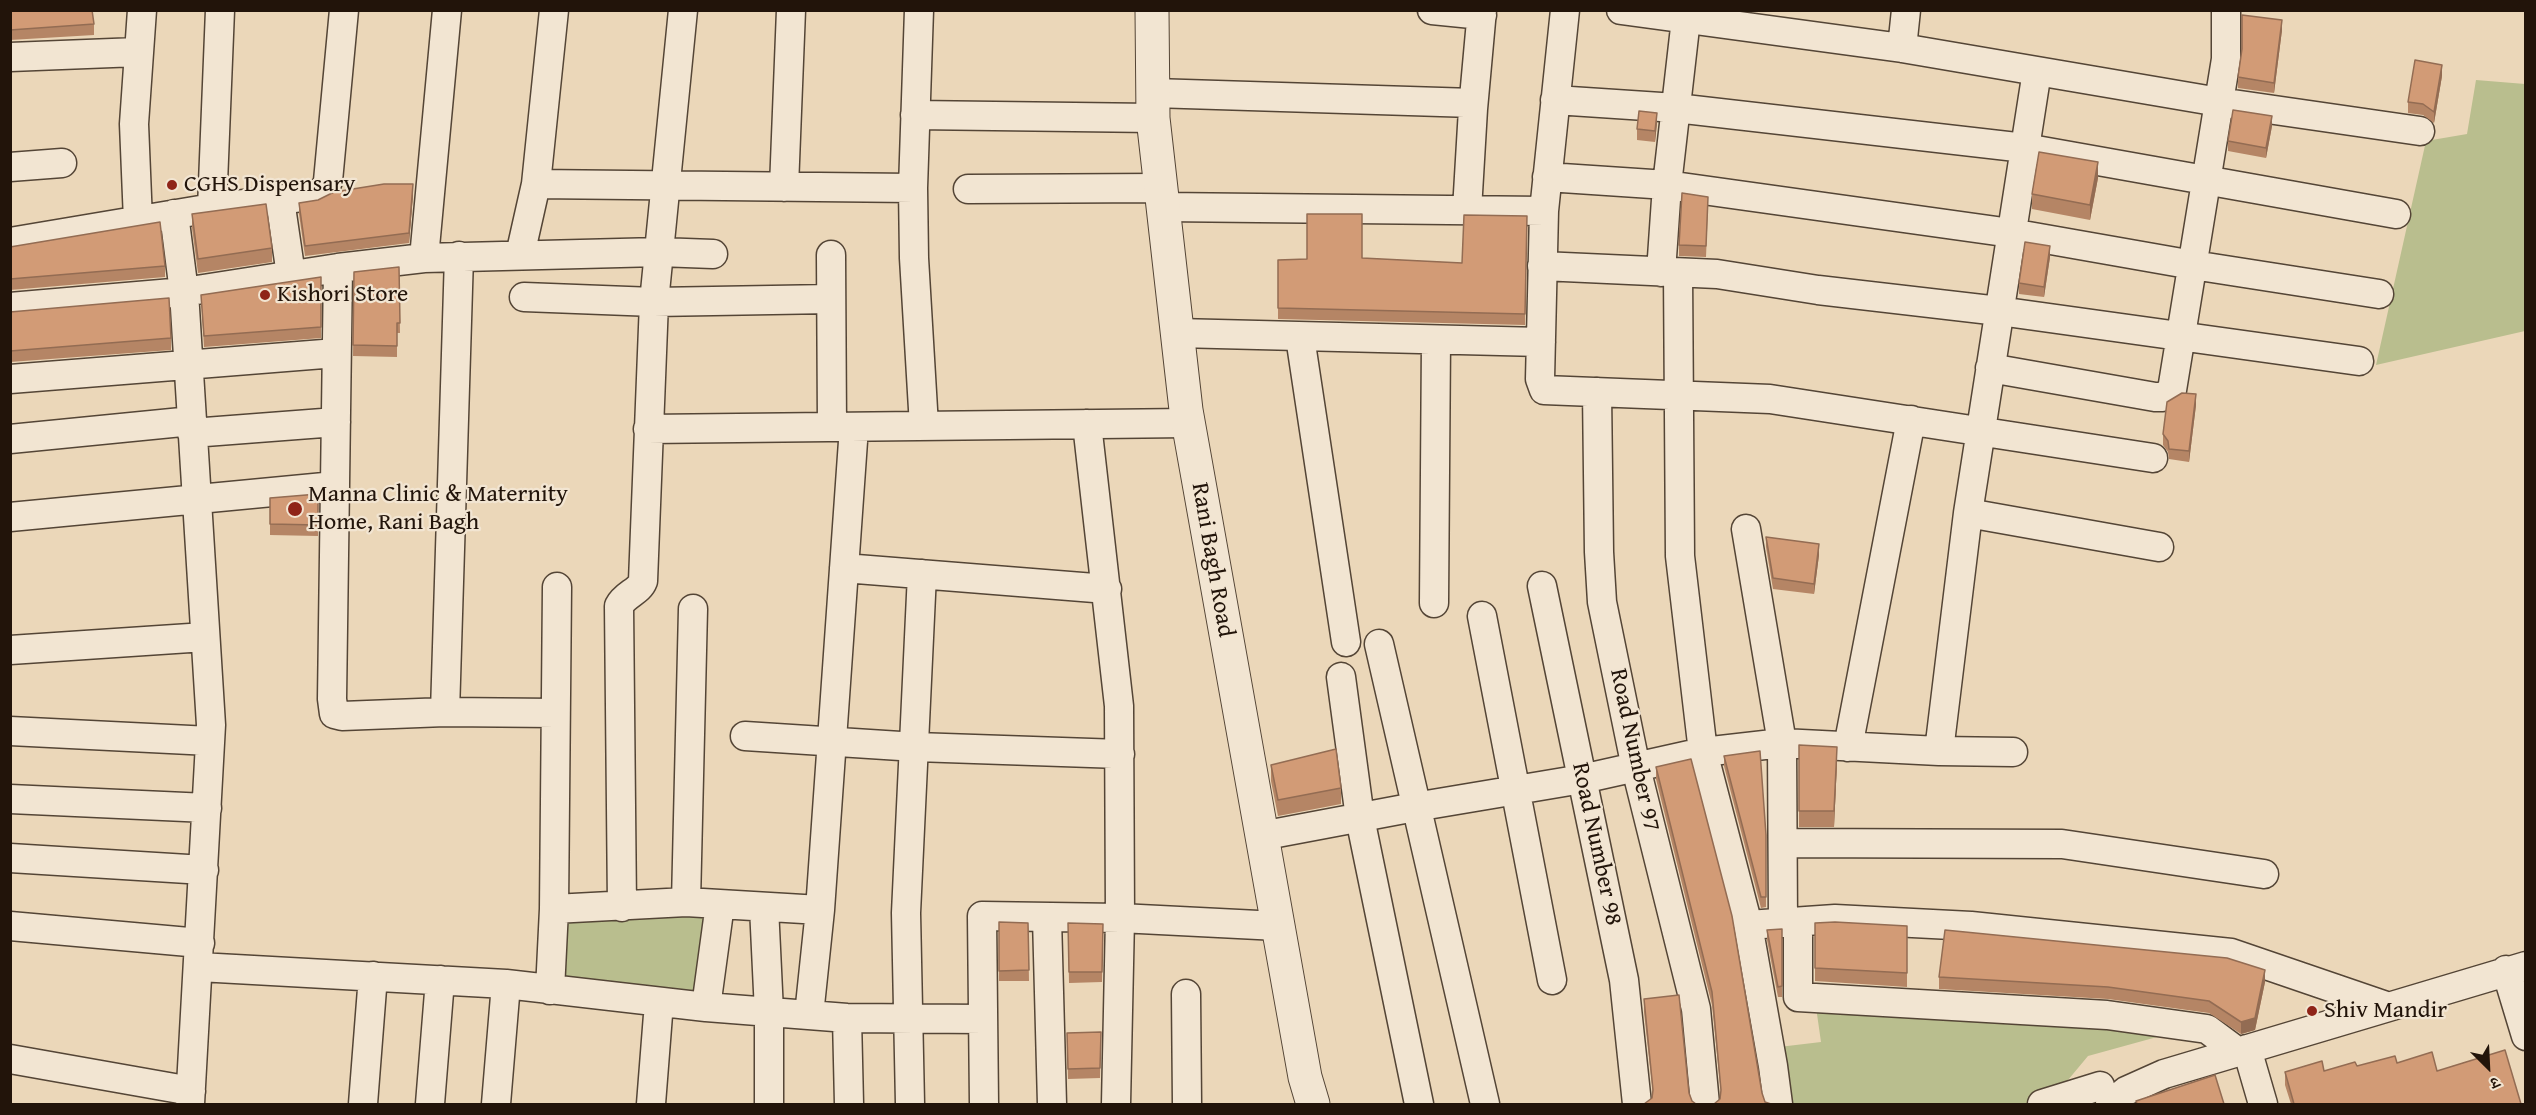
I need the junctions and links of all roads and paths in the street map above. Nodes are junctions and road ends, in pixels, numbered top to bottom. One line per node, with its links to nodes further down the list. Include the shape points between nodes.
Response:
1 (142, 10): 18 (street)
2 (220, 10): 41 (street)
3 (344, 10): 40 (street, via 326,188 310,196)
4 (447, 10): 54 (street)
5 (554, 10): 34 (street)
6 (683, 10): 33 (street)
7 (791, 10): 36 (street)
8 (919, 10): 26 (street)
9 (1152, 10): 24 (street, Rani Bagh Road)
10 (1432, 10): 15 (street)
11 (1565, 10): 21 (street)
12 (1621, 10): 16 (street)
13 (1906, 10): 17 (street)
14 (2226, 10): 22 (street, via 2226,59)
15 (1482, 13): 23 (street)
16 (1687, 16): 17 (street); 25 (street)
17 (1902, 48): 20 (street)
18 (138, 52): 19 (street); 46 (street, via 134,124)
19 (10, 57)
20 (2037, 71): 22 (street); 28 (street)
21 (1555, 100): 25 (street); 31 (street)
22 (2219, 102): 27 (street); 32 (street)
23 (1473, 103): 24 (street); 42 (street)
24 (1153, 106): 26 (street); 39 (street, Rani Bagh Road)
25 (1676, 108): 28 (street); 35 (street)
26 (915, 116): 37 (street)
27 (2420, 131)
28 (2025, 148): 32 (street); 47 (street)
29 (62, 163): 30 (street)
30 (10, 167)
31 (1547, 177): 35 (street); 43 (street)
32 (2207, 181): 45 (street); 55 (street)
33 (666, 183): 34 (street); 36 (street); 49 (street)
34 (536, 184): 51 (street)
35 (1667, 185): 47 (street); 58 (street)
36 (784, 187): 37 (street)
37 (913, 188): 83 (street)
38 (968, 189): 39 (street)
39 (1162, 198): 42 (street); 67 (street, Rani Bagh Road)
40 (280, 200): 41 (street); 59 (street)
41 (212, 208): 44 (street)
42 (1467, 210): 43 (street)
43 (1544, 211): 56 (street)
44 (174, 214): 46 (street); 60 (street)
45 (2396, 214)
46 (138, 220): 48 (street)
47 (2011, 233): 55 (street); 66 (street)
48 (10, 242)
49 (659, 252): 50 (street); 51 (street); 64 (street)
50 (713, 254)
51 (520, 255): 53 (street)
52 (831, 255): 63 (street)
53 (459, 256): 54 (street); 109 (street)
54 (424, 258): 57 (street)
55 (2193, 265): 61 (street); 68 (street)
56 (1542, 266): 58 (street); 71 (street)
57 (338, 268): 59 (street); 72 (street)
58 (1669, 272): 66 (street, via 1716,274); 78 (street)
59 (291, 275): 60 (street)
60 (184, 292): 65 (street); 74 (street)
61 (2379, 294)
62 (524, 297): 64 (street)
63 (831, 298): 64 (street); 85 (street)
64 (654, 302): 86 (street)
65 (10, 307)
66 (1999, 311): 68 (street); 75 (street)
67 (1177, 333): 69 (street); 81 (street, Rani Bagh Road)
68 (2182, 335): 73 (street); 75 (street, via 2172,390 2163,397)
69 (1300, 337): 70 (street); 105 (street)
70 (1436, 340): 71 (street); 101 (street)
71 (1541, 342): 77 (street, via 1540,380 1544,390)
72 (336, 353): 74 (street); 80 (street)
73 (2360, 361)
74 (188, 364): 76 (street); 84 (street)
75 (1990, 368): 87 (street)
76 (10, 379)
77 (1597, 392): 78 (street); 122 (street, Road Number 97, via 1602,602)
78 (1678, 394): 79 (street, via 1770,399); 119 (street, via 1680,556)
79 (1911, 420): 87 (street); 117 (street)
80 (336, 422): 84 (street); 90 (street)
81 (1188, 423): 82 (street); 129 (street, Rani Bagh Road)
82 (1086, 424): 83 (street); 100 (street)
83 (924, 426): 85 (street)
84 (192, 427): 88 (street); 91 (street)
85 (843, 427): 86 (street); 96 (street)
86 (648, 429): 136 (street, via 643,580 619,606)
87 (1980, 431): 89 (street); 92 (street)
88 (10, 439)
89 (2154, 458)
90 (335, 486): 91 (street); 109 (street, via 334,714)
91 (196, 499): 93 (street); 104 (street)
92 (1968, 513): 95 (street); 118 (street)
93 (10, 517)
94 (1746, 529): 115 (street)
95 (2158, 547)
96 (844, 568): 97 (street); 114 (street)
97 (922, 574): 100 (street); 116 (street)
98 (1542, 586): 123 (street, Road Number 98)
99 (557, 587): 110 (street)
100 (1107, 589): 121 (street)
101 (1434, 603)
102 (693, 609): 134 (street)
103 (1482, 616): 124 (street)
104 (205, 637): 107 (street); 113 (street)
105 (1346, 642)
106 (1379, 644): 126 (street)
107 (10, 650)
108 (1341, 677): 128 (street)
109 (445, 712): 110 (street)
110 (555, 713): 138 (street)
111 (10, 730): 113 (street)
112 (745, 736): 114 (street)
113 (210, 741): 127 (street)
114 (832, 742): 116 (street); 139 (street)
115 (1782, 743): 117 (street); 119 (street); 130 (street)
116 (916, 747): 121 (street); 160 (street, via 906,913)
117 (1848, 747): 118 (street)
118 (1939, 751): 120 (street)
119 (1703, 752): 122 (street); 145 (street)
120 (2013, 752)
121 (1120, 754): 141 (street)
122 (1636, 768): 123 (street); 182 (street, Road Number 97, via 1696,1009)
123 (1582, 779): 124 (street); 181 (street, Road Number 98, via 1624,980)
124 (1515, 791): 126 (street); 150 (street)
125 (10, 799): 127 (street)
126 (1415, 807): 128 (street); 180 (street)
127 (207, 808): 132 (street)
128 (1360, 818): 129 (street); 179 (street)
129 (1261, 836): 144 (street, Rani Bagh Road)
130 (1783, 843): 133 (street, via 2062,844); 142 (street)
131 (10, 858): 132 (street)
132 (204, 870): 146 (street)
133 (2264, 874)
134 (686, 902): 135 (street); 136 (street)
135 (720, 904): 137 (street); 156 (street)
136 (622, 907): 138 (street)
137 (764, 907): 139 (street); 157 (street)
138 (554, 909): 152 (street)
139 (820, 910): 158 (street)
140 (1047, 918): 141 (street); 161 (street, via 982,916); 175 (street)
141 (1120, 918): 144 (street); 176 (street)
142 (1791, 922): 145 (street); 155 (street, via 1835,919 1971,926 2230,953); 163 (street, via 1798,997 2107,1015 2207,1029)
143 (10, 926): 146 (street)
144 (1278, 926): 178 (street, Rani Bagh Road)
145 (1748, 926): 183 (street)
146 (200, 955): 148 (street); 166 (street)
147 (2516, 968): 155 (street); 162 (street)
148 (373, 976): 149 (street); 167 (street)
149 (440, 980): 151 (street); 168 (street)
150 (1552, 980)
151 (506, 984): 152 (street); 169 (street)
152 (550, 990): 154 (street)
153 (1186, 994): 177 (street)
154 (659, 1002): 156 (street); 170 (street)
155 (2386, 1006): 163 (street)
156 (706, 1007): 157 (street)
157 (769, 1012): 158 (street); 171 (street)
158 (809, 1015): 159 (street)
159 (847, 1018): 160 (street); 172 (street)
160 (909, 1018): 161 (street); 173 (street)
161 (983, 1019): 174 (street)
162 (2526, 1036)
163 (2242, 1050): 165 (street); 185 (street)
164 (10, 1059): 166 (street)
165 (2105, 1095): 184 (street)
166 (191, 1098)
167 (363, 1104)
168 (430, 1104)
169 (496, 1104)
170 (651, 1104)
171 (769, 1104)
172 (849, 1104)
173 (910, 1104)
174 (984, 1104)
175 (1052, 1104)
176 (1116, 1104)
177 (1187, 1104)
178 (1312, 1104)
179 (1419, 1104)
180 (1485, 1104)
181 (1637, 1104)
182 (1705, 1104)
183 (1778, 1104)
184 (2042, 1104)
185 (2263, 1104)

